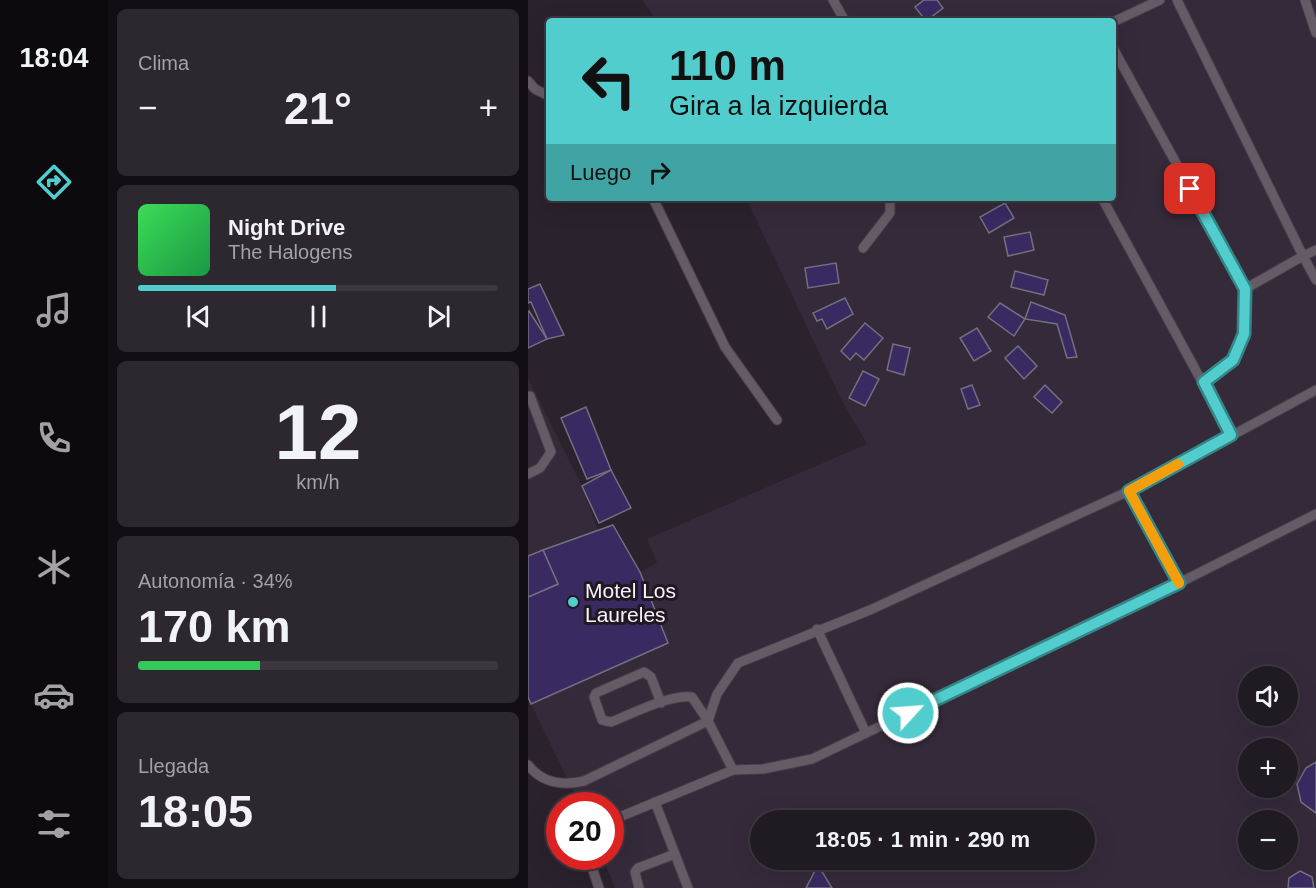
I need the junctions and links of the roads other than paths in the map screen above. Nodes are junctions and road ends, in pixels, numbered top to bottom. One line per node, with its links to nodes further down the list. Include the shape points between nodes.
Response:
1 (833, 0): 5 (lane)
2 (1160, 0): 6 (lane)
3 (1177, 0): 16 (lane)
4 (1305, 0): 7 (lane)
5 (844, 18)
6 (1116, 21)
7 (1316, 33)
8 (1116, 53): 18 (lane)
9 (528, 81): 10 (lane)
10 (546, 94)
11 (654, 201): 22 (lane, via 724,347)
12 (890, 201): 14 (lane, via 891,213)
13 (1104, 201): 19 (lane)
14 (863, 248)
15 (1316, 250): 16 (lane)
16 (1303, 256): 17 (lane); 18 (lane)
17 (1316, 280)
18 (1245, 289): 19 (lane, via 1244,334 1233,360)
19 (1204, 382): 23 (lane)
20 (1316, 390): 23 (lane)
21 (529, 395): 24 (lane, via 551,452 540,468)
22 (777, 420)
23 (1231, 435): 25 (lane)
24 (528, 474)
25 (1129, 491): 27 (lane); 28 (lane, via 870,610)
26 (1316, 514): 27 (lane)
27 (1179, 583): 31 (lane)
28 (817, 629): 30 (lane, via 738,663 717,694); 31 (lane)
29 (661, 703): 29 (lane, via 651,677 644,672 594,696 606,722); 30 (lane, via 692,697)
30 (708, 721): 32 (lane, via 584,781 566,785 536,775); 33 (lane)
31 (866, 733): 33 (lane, via 812,759 764,769)
32 (528, 765)
33 (733, 770): 34 (lane)
34 (655, 802): 35 (lane); 36 (lane)
35 (624, 815)
36 (675, 854): 39 (lane, via 638,868 635,872); 40 (lane)
37 (593, 870): 38 (lane)
38 (599, 888)
39 (639, 888)
40 (688, 888)

